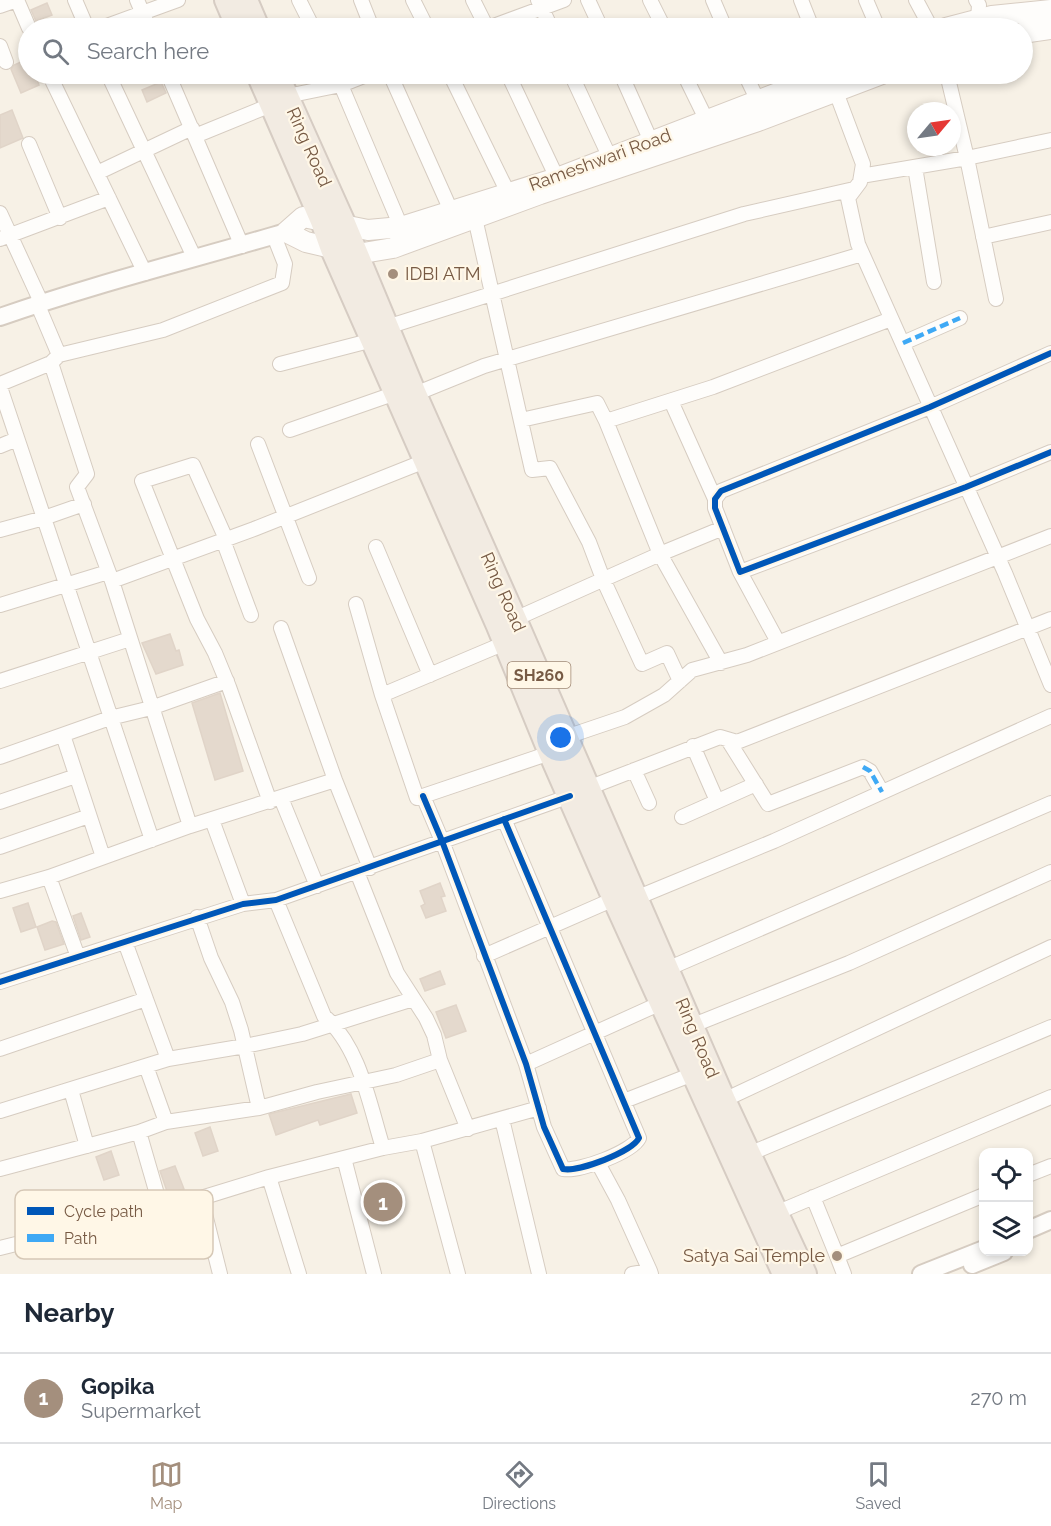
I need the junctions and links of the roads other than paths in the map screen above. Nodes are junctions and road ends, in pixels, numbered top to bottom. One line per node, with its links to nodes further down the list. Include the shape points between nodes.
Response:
1 (17, 0): 19 (street); 23 (street)
2 (75, 0): 24 (street)
3 (137, 0): 22 (street)
4 (178, 0): 22 (street)
5 (226, 0): 27 (highway)
6 (246, 0): 28 (highway)
7 (299, 0): 29 (street)
8 (361, 0): 30 (street)
9 (413, 0): 31 (street)
10 (473, 0): 32 (street)
11 (564, 0): 18 (street)
12 (588, 0): 35 (street)
13 (651, 0): 36 (street)
14 (712, 0): 37 (street)
15 (801, 0): 38 (street)
16 (866, 0): 39 (street)
17 (916, 0): 40 (street)
18 (539, 4): 33 (street); 34 (street)
19 (0, 6)
20 (977, 10): 21 (main road); 41 (main road)
21 (1051, 10)
22 (142, 14): 25 (street); 26 (street)
23 (25, 18)
24 (83, 18)
25 (130, 18)
26 (144, 18)
27 (234, 18)
28 (254, 18)
29 (308, 18)
30 (368, 18)
31 (422, 18)
32 (483, 18)
33 (509, 18)
34 (546, 18)
35 (596, 18)
36 (659, 18)
37 (720, 18)
38 (808, 18)
39 (874, 18)
40 (926, 18)
41 (963, 18)
42 (1051, 29): 43 (main road)
43 (1033, 32)
44 (0, 46): 45 (street)
45 (6, 62)
46 (54, 84): 75 (street)
47 (113, 84): 71 (street)
48 (172, 84): 67 (street)
49 (266, 84): 64 (highway, Ring Road / SH260)
50 (278, 84): 64 (highway, Ring Road / SH260)
51 (324, 84): 64 (street)
52 (340, 84): 87 (street)
53 (394, 84): 81 (street)
54 (455, 84): 79 (street)
55 (513, 84): 76 (street)
56 (577, 84): 72 (street)
57 (626, 84): 70 (street)
58 (689, 84): 66 (street)
59 (750, 84): 65 (street)
60 (817, 84): 65 (main road, Rameshwari Road)
61 (821, 84): 70 (main road)
62 (833, 84): 77 (street, via 863,164)
63 (949, 84): 73 (street)
64 (279, 100): 67 (street); 84 (highway, Ring Road / SH260); 86 (highway, Ring Road / SH260)
65 (758, 101): 66 (main road, Rameshwari Road)
66 (706, 121): 70 (main road, Rameshwari Road)
67 (193, 132): 71 (street); 91 (street)
68 (1051, 140): 73 (street)
69 (29, 144): 82 (street)
70 (655, 149): 72 (main road, Rameshwari Road); 79 (main road)
71 (144, 151): 75 (street); 95 (street)
72 (610, 158): 76 (main road, Rameshwari Road)
73 (967, 158): 74 (street); 90 (street)
74 (915, 167): 77 (street); 97 (street)
75 (97, 173): 78 (street)
76 (556, 178): 79 (main road, Rameshwari Road)
77 (857, 183): 94 (street, via 848,198); 98 (street)
78 (109, 198): 82 (street); 96 (street)
79 (511, 199): 81 (main road, Rameshwari Road); 83 (main road)
80 (0, 213): 89 (street)
81 (452, 213): 87 (main road, Rameshwari Road)
82 (60, 218): 89 (street)
83 (475, 218): 93 (main road, via 393,248); 98 (street)
84 (322, 221): 86 (main road, Rameshwari Road); 88 (main road, via 301,218); 92 (highway, Ring Road / SH260)
85 (1051, 222): 90 (street)
86 (345, 227): 87 (main road, Rameshwari Road); 93 (highway, Ring Road / SH260)
87 (401, 227)
88 (280, 234): 91 (street); 92 (main road); 107 (street, via 285,264 282,283 163,330)
89 (5, 237): 100 (street)
90 (983, 237): 99 (street)
91 (242, 246): 95 (street)
92 (332, 249): 93 (main road); 104 (highway, Ring Road / SH260)
93 (357, 254): 104 (highway, Ring Road / SH260)
94 (862, 254): 103 (street); 108 (street)
95 (194, 257): 96 (street)
96 (145, 273): 100 (street)
97 (934, 282)
98 (493, 292): 104 (street); 108 (street)
99 (996, 299)
100 (39, 303): 101 (street); 107 (street)
101 (0, 316)
102 (960, 318): 105 (street)
103 (891, 320): 105 (street); 112 (street)
104 (380, 333): 109 (street); 111 (highway, Ring Road / SH260)
105 (903, 343): 113 (street)
106 (1051, 354): 113 (street)
107 (55, 359): 110 (street, via 5,380); 124 (street, via 87,474 77,487)
108 (508, 359): 111 (street); 114 (street)
109 (280, 364)
110 (0, 386): 117 (street)
111 (405, 393): 116 (street); 121 (highway, Ring Road / SH260); 143 (highway, Ring Road / SH260)
112 (671, 401): 115 (street); 123 (street)
113 (930, 407): 122 (street); 123 (street, via 721,491)
114 (521, 420): 115 (street, via 597,404); 138 (street, via 532,470 550,468 589,542)
115 (606, 422): 132 (street)
116 (290, 430)
117 (17, 439): 119 (street); 126 (street)
118 (258, 444): 125 (street)
119 (0, 446)
120 (1051, 452): 122 (street)
121 (425, 461): 125 (street); 149 (highway, Ring Road / SH260)
122 (966, 487): 134 (street); 135 (street)
123 (715, 499): 127 (street)
124 (84, 504): 126 (street); 136 (street)
125 (286, 516): 130 (street); 137 (street)
126 (44, 518): 128 (street); 139 (street)
127 (723, 528): 132 (street); 135 (street)
128 (0, 530)
129 (1051, 536): 134 (street)
130 (225, 539): 133 (street); 133 (street, via 193,465 141,481); 142 (street)
131 (376, 547): 152 (street)
132 (660, 554): 138 (street); 151 (street)
133 (174, 558): 136 (street); 154 (street)
134 (998, 558): 146 (street); 148 (street)
135 (740, 572): 148 (street)
136 (110, 576): 139 (street); 147 (street)
137 (309, 578)
138 (603, 579): 143 (street); 155 (street, via 642,664 667,652)
139 (66, 586): 141 (street); 150 (street)
140 (356, 604): 157 (street)
141 (0, 605)
142 (251, 615)
143 (515, 619): 163 (highway, Ring Road / SH260)
144 (1051, 619): 146 (street)
145 (281, 628): 168 (street)
146 (1028, 628): 156 (street); 162 (street, via 737,742)
147 (130, 639): 150 (street); 158 (street)
148 (778, 642): 151 (street)
149 (506, 643): 152 (street); 163 (highway, Ring Road / SH260)
150 (89, 654): 153 (street); 160 (street)
151 (721, 663): 155 (street, via 692,670)
152 (430, 675): 157 (street)
153 (0, 681)
154 (226, 681): 158 (street); 173 (street)
155 (680, 681): 163 (street, via 625,717)
156 (1051, 685)
157 (382, 695): 172 (street, via 417,798)
158 (151, 708): 160 (street); 182 (street)
159 (1051, 716): 171 (street)
160 (111, 718): 161 (street); 183 (street)
161 (63, 735): 165 (street); 167 (street)
162 (728, 740): 164 (street, via 720,737); 169 (street)
163 (558, 745): 170 (highway, Ring Road / SH260); 172 (street)
164 (693, 747): 166 (street); 174 (street)
165 (0, 757)
166 (634, 770): 170 (street); 176 (street)
167 (76, 776): 175 (street); 178 (street)
168 (335, 780): 173 (street); 187 (street)
169 (756, 784): 171 (street, via 768,804 863,767 870,771); 174 (street)
170 (579, 792): 180 (street); 192 (highway, Ring Road / SH260)
171 (882, 792): 192 (street, via 774,841)
172 (423, 796): 184 (street)
173 (276, 800): 181 (street); 190 (street)
174 (717, 801): 179 (street)
175 (0, 802)
176 (649, 803)
177 (1051, 803): 201 (street)
178 (89, 816): 185 (street); 186 (street)
179 (682, 817)
180 (504, 819): 184 (street); 196 (street)
181 (212, 820): 182 (street); 194 (street)
182 (190, 826): 183 (street)
183 (152, 840): 186 (street)
184 (442, 841): 187 (street); 199 (street)
185 (0, 847)
186 (103, 857): 189 (street)
187 (363, 870): 190 (street); 204 (street, via 397,973)
188 (1051, 872): 207 (street, via 849,963)
189 (49, 877): 191 (street); 200 (street)
190 (316, 886): 193 (street)
191 (0, 891)
192 (625, 899): 196 (street); 201 (highway, Ring Road / SH260); 205 (highway, Ring Road / SH260)
193 (276, 900): 194 (street); 206 (street, via 324,1016)
194 (243, 904): 195 (street)
195 (197, 917): 197 (street); 210 (street, via 232,1002)
196 (549, 928): 199 (street); 209 (street)
197 (125, 942): 200 (street); 203 (street)
198 (1051, 946): 220 (street)
199 (484, 956): 214 (street)
200 (78, 957): 202 (street)
201 (667, 969): 207 (highway, Ring Road / SH260)
202 (0, 982)
203 (146, 999): 211 (street); 212 (street)
204 (413, 999): 206 (street); 213 (street, via 434,1035)
205 (661, 1003): 209 (street); 216 (highway, Ring Road / SH260)
206 (334, 1025): 210 (street); 217 (street)
207 (692, 1026): 220 (highway, Ring Road / SH260)
208 (1051, 1027): 232 (street)
209 (595, 1033): 214 (street); 221 (street)
210 (245, 1046): 212 (street); 222 (street)
211 (0, 1049)
212 (168, 1059): 215 (street)
213 (440, 1060): 217 (street); 227 (street)
214 (526, 1064): 223 (street)
215 (146, 1066): 218 (street); 226 (street)
216 (693, 1074): 221 (street); 261 (highway, Ring Road / SH260)
217 (363, 1081): 222 (street); 231 (street)
218 (71, 1090): 224 (street); 230 (street)
219 (1051, 1097): 241 (street)
220 (724, 1100): 232 (highway, Ring Road / SH260)
221 (624, 1101): 234 (street, via 638,1142)
222 (259, 1108): 226 (street)
223 (538, 1108): 225 (street); 234 (street, via 563,1169)
224 (0, 1111)
225 (502, 1119): 227 (street); 259 (street)
226 (166, 1122): 228 (street)
227 (468, 1129): 229 (street)
228 (139, 1132): 230 (street); 239 (street)
229 (422, 1141): 231 (street); 258 (street)
230 (87, 1146): 236 (street)
231 (383, 1148): 233 (street)
232 (749, 1154): 243 (highway, Ring Road / SH260)
233 (344, 1158): 238 (street); 257 (street)
234 (598, 1163): 254 (street)
235 (1051, 1166): 237 (street)
236 (0, 1169)
237 (1033, 1173)
238 (269, 1177): 240 (street); 256 (street)
239 (156, 1190)
240 (213, 1194)
241 (813, 1197): 243 (street); 252 (street)
242 (979, 1197): 252 (street)
243 (776, 1213): 262 (highway, Ring Road / SH260)
244 (1051, 1220): 245 (street)
245 (1033, 1228)
246 (1051, 1231): 247 (street)
247 (1033, 1239)
248 (15, 1244): 250 (street)
249 (213, 1246): 255 (street)
250 (0, 1248)
251 (979, 1251): 264 (street)
252 (837, 1256): 263 (street)
253 (992, 1256): 265 (street)
254 (650, 1272): 260 (street)
255 (220, 1274)
256 (298, 1274)
257 (374, 1274)
258 (458, 1274)
259 (539, 1274)
260 (632, 1274)
261 (783, 1274)
262 (806, 1274)
263 (844, 1274)
264 (921, 1274)
265 (949, 1274)

